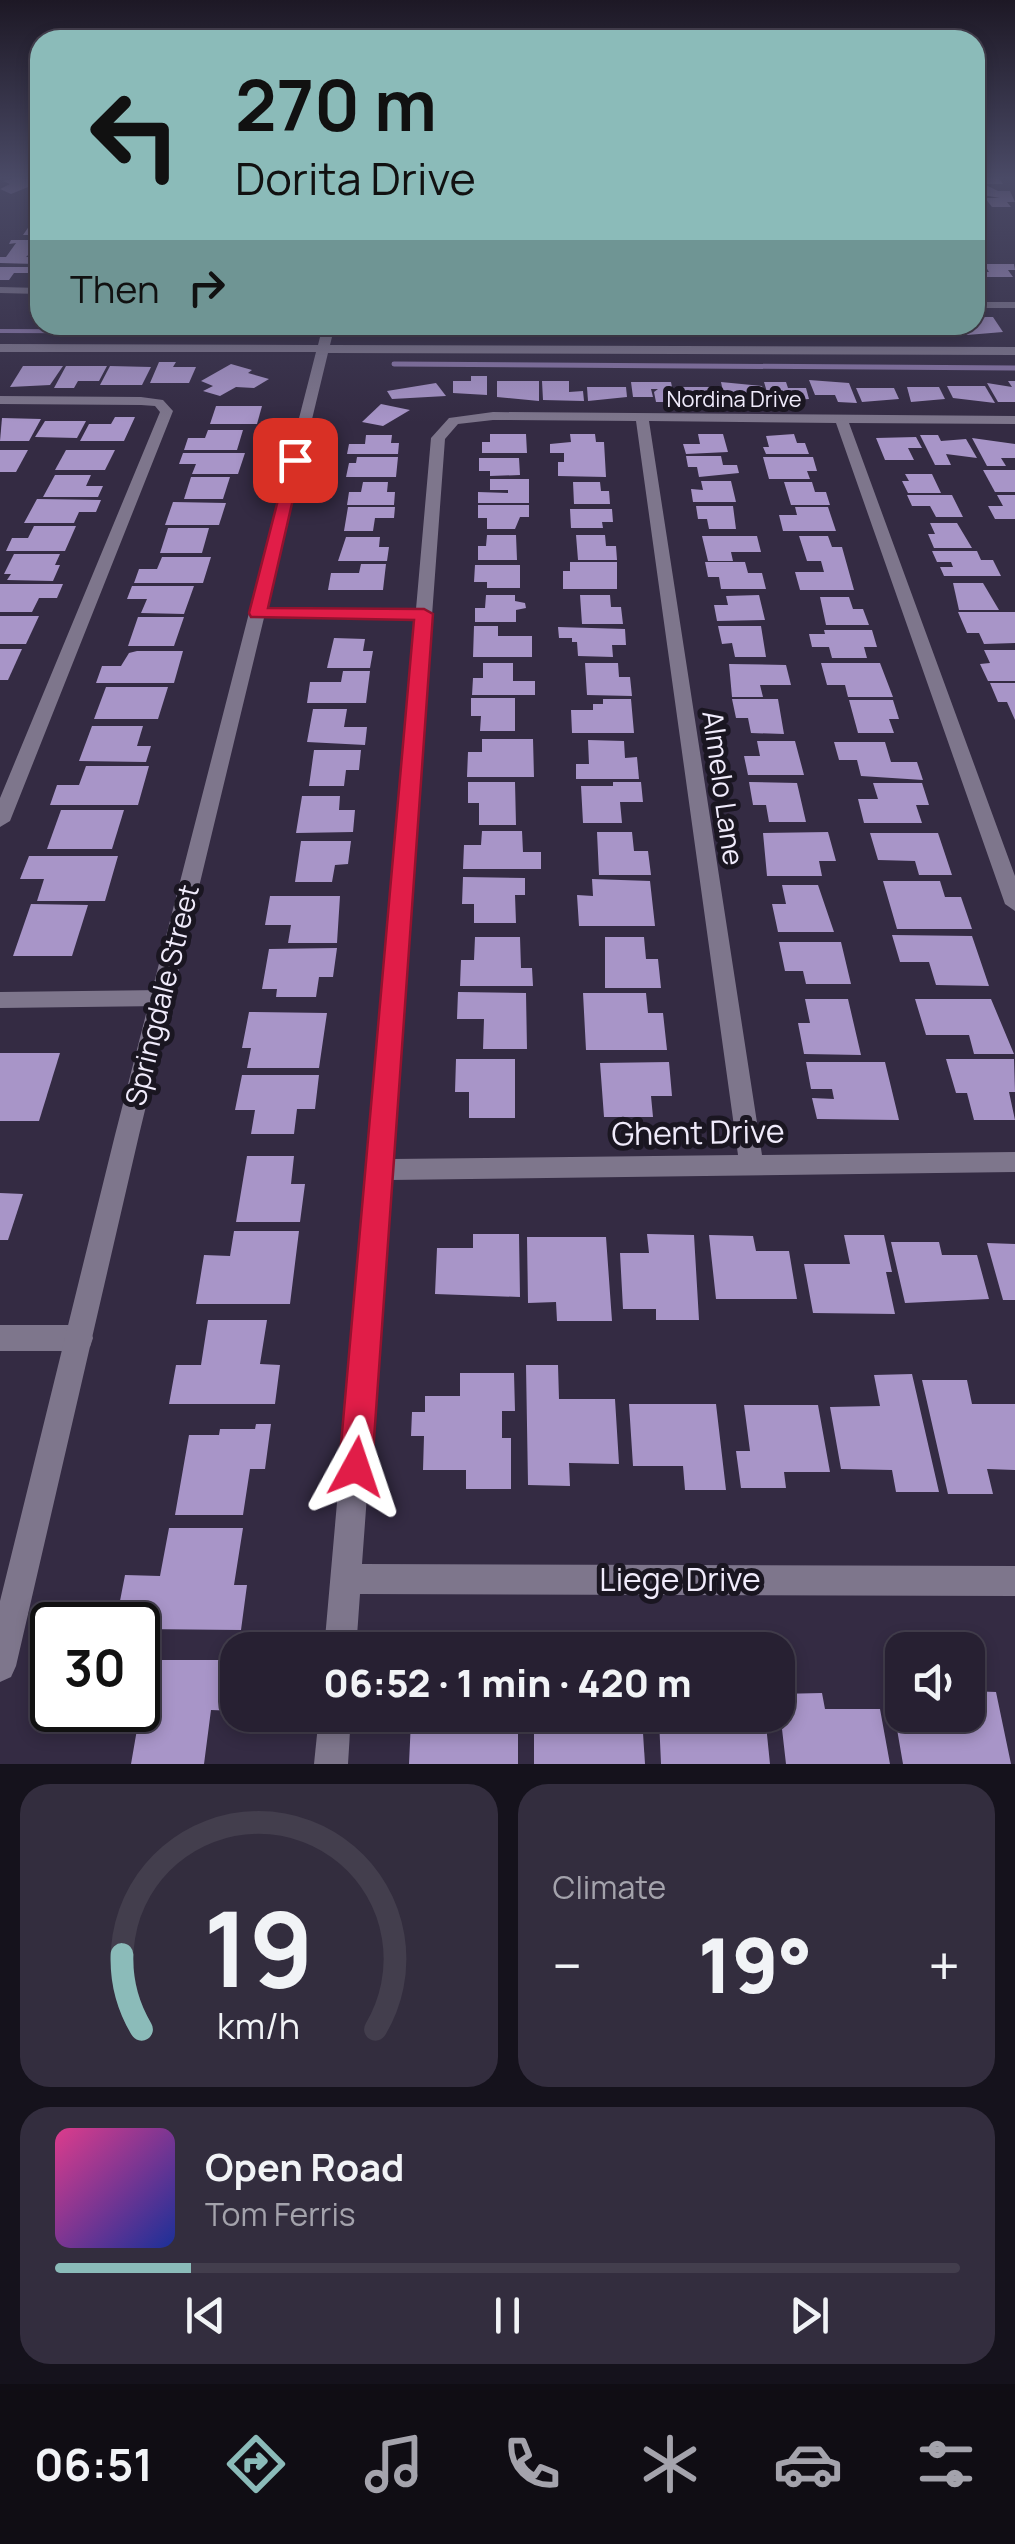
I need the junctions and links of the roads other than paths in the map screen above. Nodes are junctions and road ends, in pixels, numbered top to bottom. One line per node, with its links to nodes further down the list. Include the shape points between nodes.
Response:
1 (0, 290): 2 (street)
2 (30, 291)
3 (985, 304): 4 (street)
4 (1015, 305)
5 (326, 335): 7 (street, Springdale Street)
6 (0, 348): 7 (street)
7 (323, 349): 8 (street); 13 (street, Springdale Street)
8 (1015, 351)
9 (0, 400): 15 (street, via 158,403 166,411)
10 (642, 419): 11 (street, Nordina Drive); 14 (street, Nordina Drive, via 454,420 438,438); 20 (street, Almelo Lane)
11 (842, 420): 12 (street, Nordina Drive); 16 (street)
12 (1015, 420)
13 (258, 613): 14 (street); 17 (street, Springdale Street)
14 (424, 614): 21 (street)
15 (0, 821)
16 (1015, 904)
17 (162, 998): 18 (street); 23 (street, Springdale Street)
18 (0, 1000)
19 (1015, 1162): 20 (street, Ghent Drive)
20 (750, 1164): 21 (street, Ghent Drive)
21 (382, 1170): 24 (street)
22 (0, 1338): 23 (street)
23 (80, 1338): 27 (street, Springdale Street)
24 (346, 1578): 25 (street, Liege Drive); 26 (street)
25 (1015, 1580)
26 (342, 1632)
27 (0, 1666)
28 (333, 1732): 29 (street)
29 (330, 1764)

